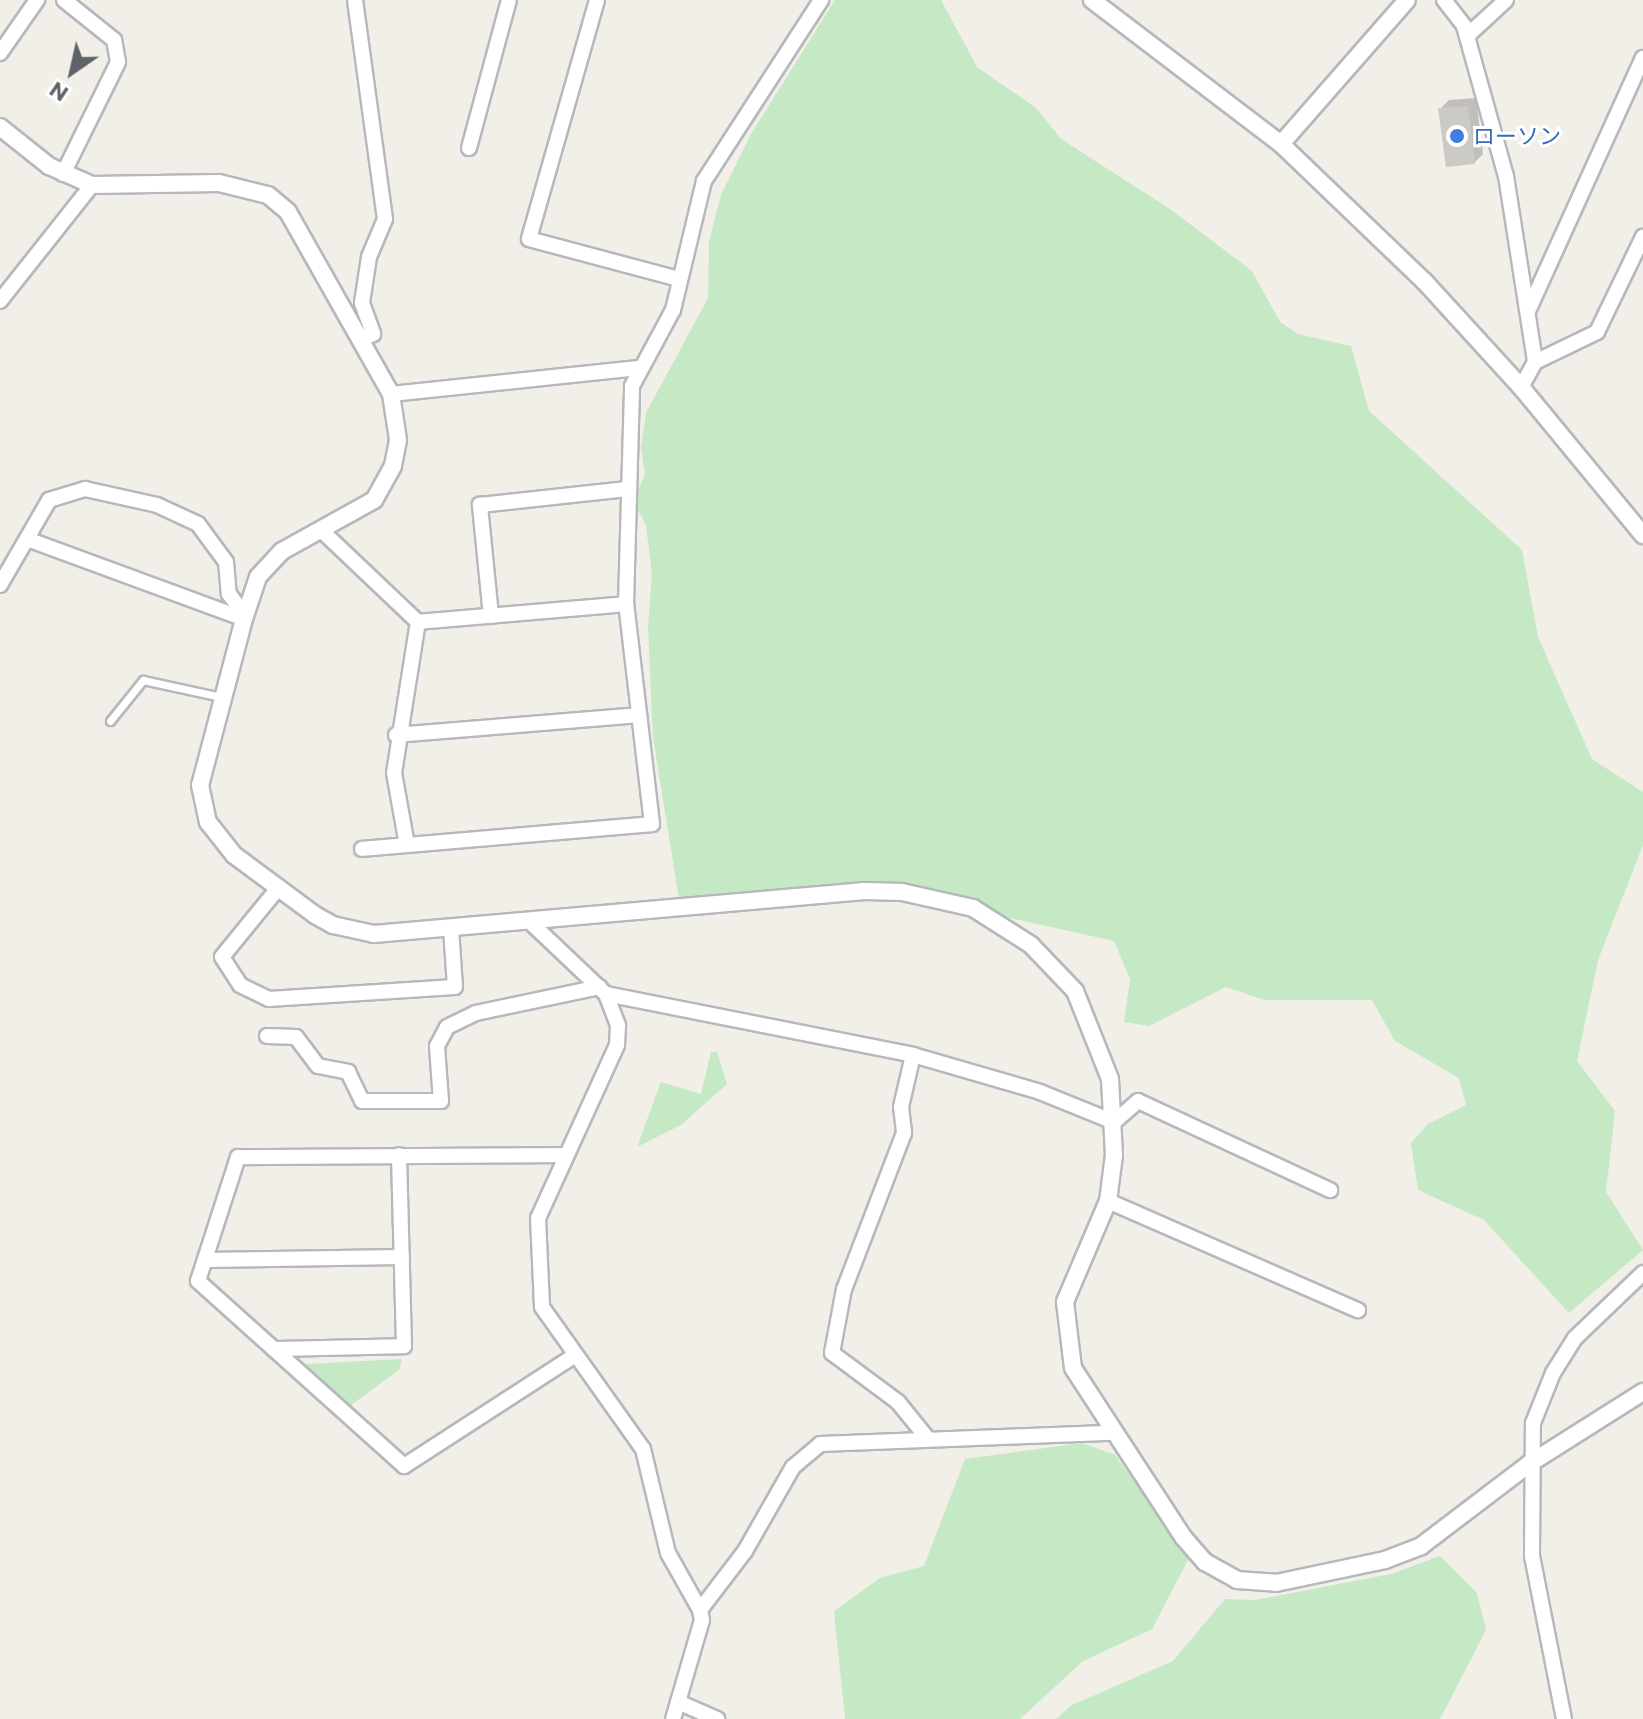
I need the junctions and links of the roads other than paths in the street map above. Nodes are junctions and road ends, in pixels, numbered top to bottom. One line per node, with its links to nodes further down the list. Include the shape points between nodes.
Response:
1 (37, 0): 12 (street)
2 (64, 0): 17 (street, via 114,40 118,62)
3 (355, 0): 23 (street, via 385,219 369,257 362,303 373,334)
4 (509, 0): 16 (street)
5 (597, 0): 20 (street, via 529,239)
6 (821, 0): 20 (street, via 704,181)
7 (1092, 0): 15 (street)
8 (1407, 0): 15 (street)
9 (1444, 0): 11 (street)
10 (1506, 0): 11 (street)
11 (1467, 36): 22 (street, via 1506,176)
12 (0, 53)
13 (1643, 58): 22 (street)
14 (0, 127): 17 (street)
15 (1281, 144): 26 (street, via 1425,282)
16 (469, 148)
17 (63, 174): 18 (street)
18 (92, 185): 21 (street); 23 (street, via 219,183 268,195 288,212)
19 (1643, 237): 24 (street, via 1597,332)
20 (679, 279): 25 (street, via 673,310)
21 (0, 301)
22 (1527, 311): 24 (street)
23 (361, 339): 27 (street)
24 (1535, 362): 26 (street)
25 (639, 368): 27 (street); 28 (street, via 632,386)
26 (1521, 387): 30 (street)
27 (391, 394): 29 (street, via 398,440 386,482 361,511)
28 (627, 489): 33 (street); 34 (street, via 480,505)
29 (321, 530): 35 (street, via 269,562); 36 (street)
30 (1643, 535)
31 (27, 539): 32 (street); 35 (street); 35 (street, via 49,500 85,489 157,505 198,524 215,543 226,562 229,594)
32 (0, 585)
33 (626, 604): 34 (street); 38 (street)
34 (491, 616): 36 (street)
35 (244, 617): 37 (street)
36 (418, 622): 40 (street)
37 (221, 697): 39 (lane, via 143,680); 43 (street, via 201,767 202,802 223,844)
38 (639, 715): 40 (street); 41 (street, via 652,824)
39 (110, 721)
40 (396, 735): 41 (street, via 394,773)
41 (407, 845): 42 (street)
42 (362, 849)
43 (279, 887): 45 (street, via 315,915 350,930); 45 (street, via 222,957 240,985 269,999 455,987)
44 (530, 922): 45 (street); 46 (street); 49 (street, via 862,891 902,892 973,908 1031,945 1075,991 1100,1044)
45 (451, 929)
46 (602, 990): 47 (street, via 476,1013 447,1027 437,1046 441,1101 362,1101 352,1077 341,1067 318,1066 296,1037); 48 (street); 51 (street, via 618,1026 617,1045)
47 (267, 1036)
48 (913, 1055): 49 (street, via 1040,1092); 62 (street, via 901,1107 904,1133 844,1289 832,1353 898,1402)
49 (1114, 1122): 52 (street, via 1138,1101); 53 (street)
50 (399, 1155): 51 (street); 54 (street); 55 (street, via 238,1157)
51 (564, 1155): 59 (street, via 537,1227 542,1307)
52 (1330, 1190)
53 (1108, 1201): 57 (street); 61 (street, via 1065,1302 1073,1368)
54 (402, 1257): 55 (street); 58 (street, via 404,1346)
55 (205, 1260): 58 (street, via 198,1281)
56 (1643, 1273): 63 (street, via 1575,1338 1553,1373 1533,1423)
57 (1358, 1310)
58 (274, 1349): 59 (street, via 404,1466)
59 (574, 1356): 64 (street, via 643,1449 668,1553)
60 (1643, 1392): 63 (street)
61 (1112, 1433): 62 (street); 63 (street, via 1205,1562 1237,1580 1255,1583 1369,1564 1421,1546)
62 (928, 1439): 64 (street, via 820,1444 809,1450 774,1494 745,1551)
63 (1529, 1464): 68 (street, via 1532,1556)
64 (700, 1610): 65 (street, via 702,1620)
65 (678, 1702): 66 (street); 67 (street)
66 (673, 1719)
67 (717, 1719)
68 (1564, 1719)

